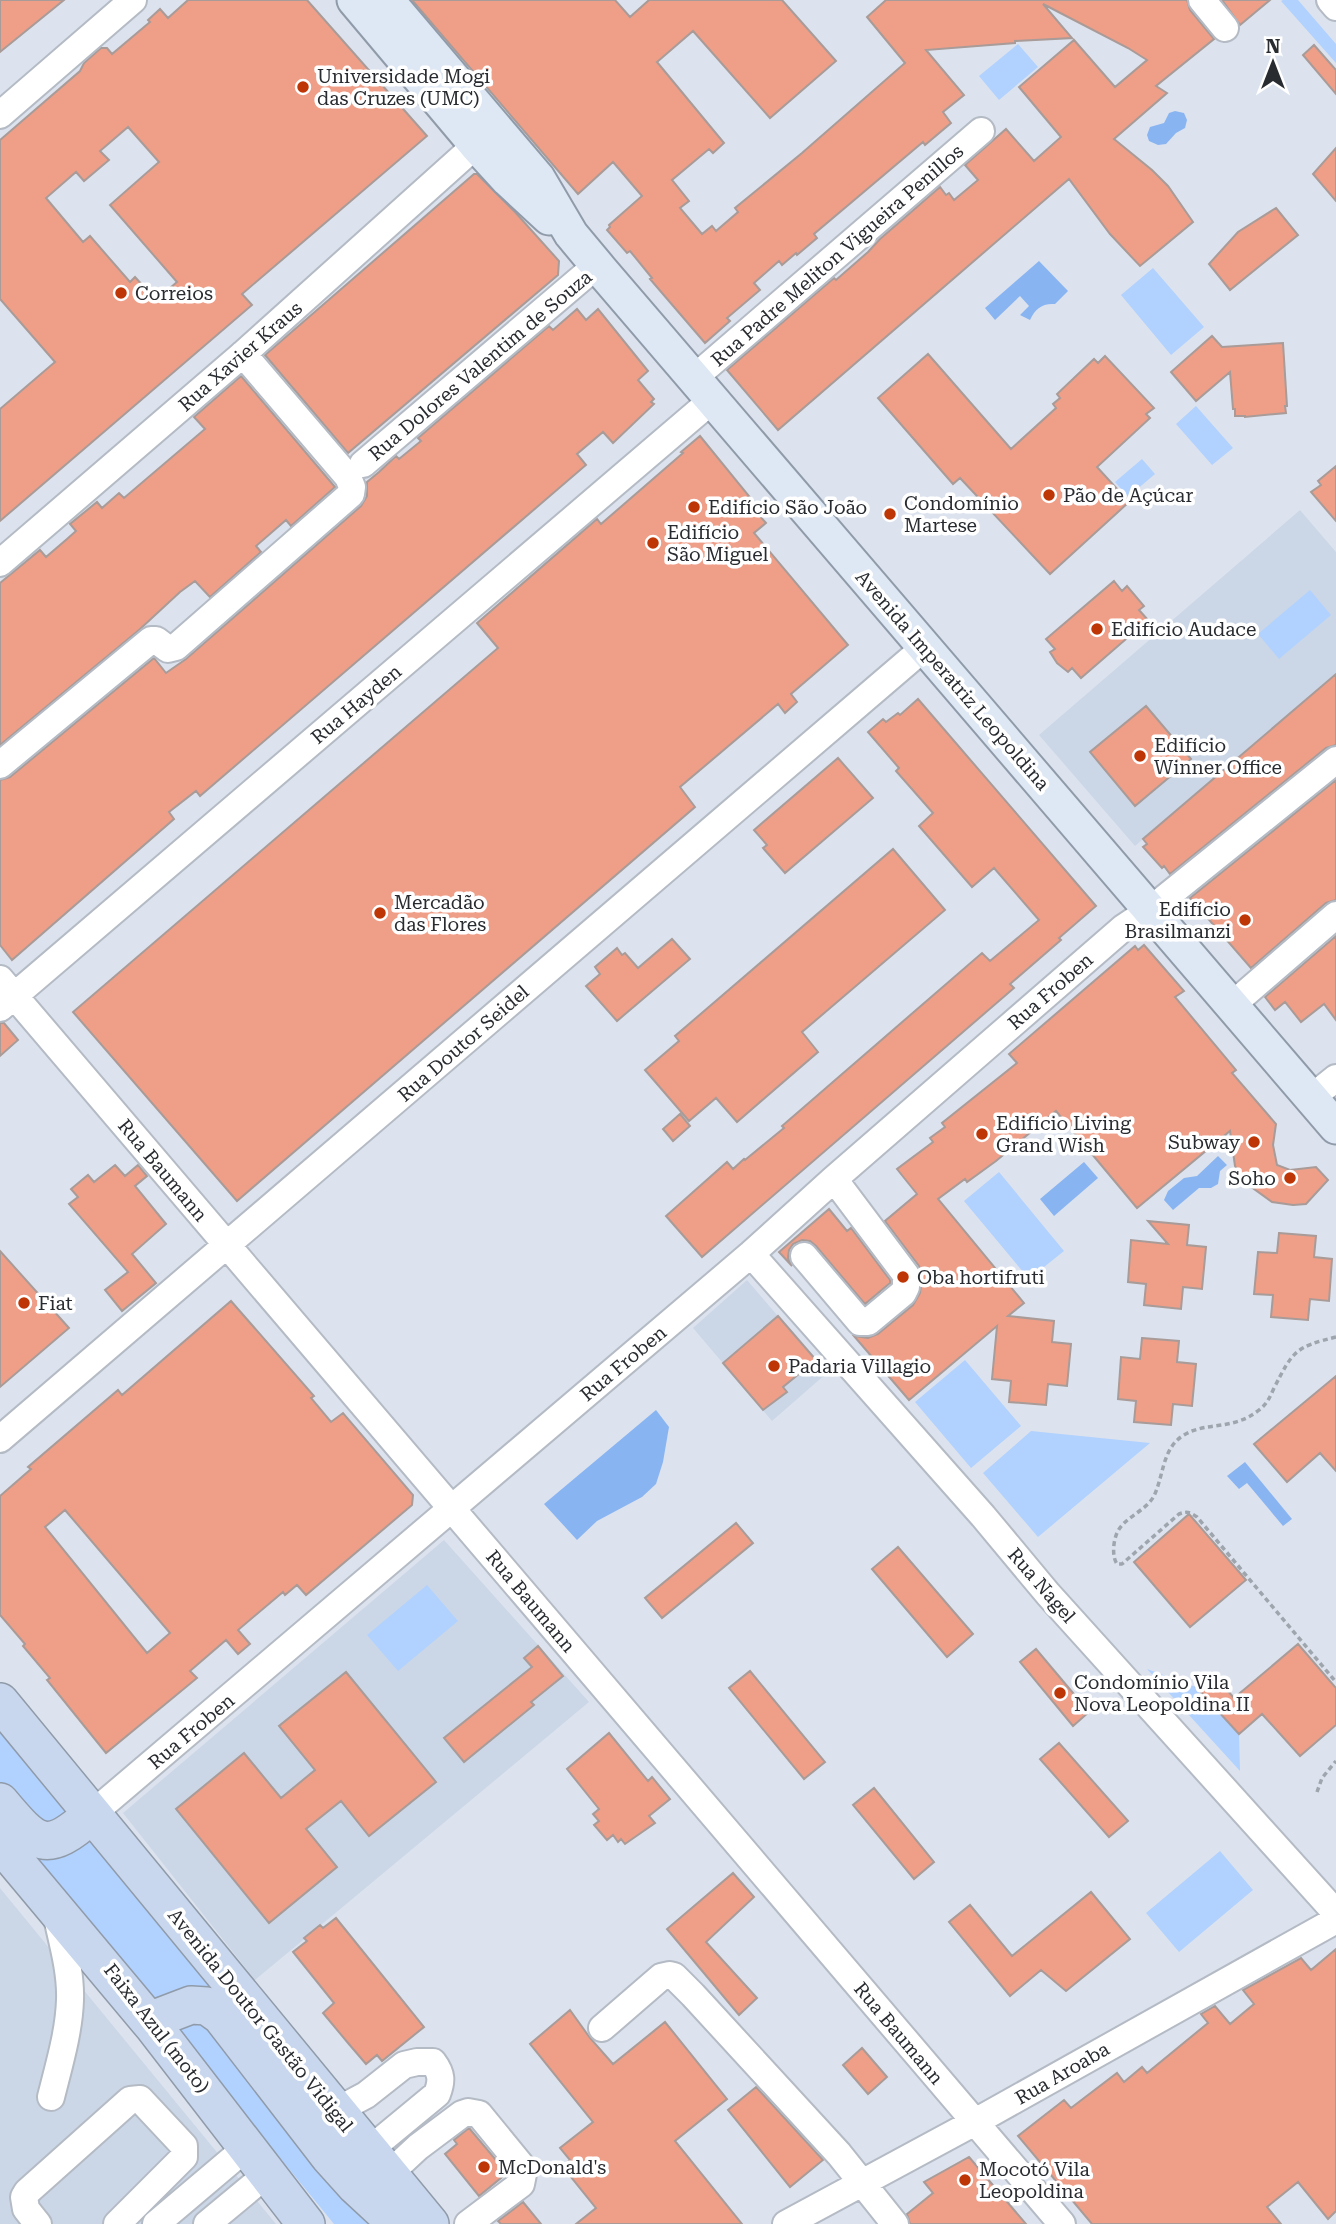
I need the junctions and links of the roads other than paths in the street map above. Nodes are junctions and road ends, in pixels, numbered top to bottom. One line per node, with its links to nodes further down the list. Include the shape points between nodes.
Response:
1 (134, 0): 8 (street)
2 (354, 0): 10 (main road, Avenida Imperatriz Leopoldina)
3 (387, 0): 11 (main road, Avenida Imperatriz Leopoldina, via 538,178)
4 (1202, 0): 7 (street)
5 (1330, 0): 6 (street)
6 (1336, 7)
7 (1225, 28)
8 (0, 115)
9 (981, 131): 14 (street, Rua Padre Meliton Vigueira Penillos)
10 (476, 145): 11 (main road, Avenida Imperatriz Leopoldina, via 531,202); 13 (street, Rua Xavier Kraus)
11 (571, 234): 12 (main road, Avenida Imperatriz Leopoldina)
12 (597, 265): 14 (main road, Avenida Imperatriz Leopoldina); 15 (street, Rua Dolores Valentim de Souza)
13 (243, 354): 16 (street, Rua Xavier Kraus); 19 (street, via 348,477 352,494 176,647 168,649 151,640)
14 (703, 389): 17 (main road, Avenida Imperatriz Leopoldina); 22 (street, Rua Hayden)
15 (363, 464)
16 (0, 563)
17 (925, 647): 20 (main road, Avenida Imperatriz Leopoldina); 27 (street, Rua Doutor Seidel)
18 (1336, 760): 20 (street, Rua Froben)
19 (0, 765)
20 (1150, 909): 23 (main road, Avenida Imperatriz Leopoldina); 26 (street, Rua Froben)
21 (1336, 915): 23 (street)
22 (5, 994): 27 (street, Rua Baumann)
23 (1232, 1005): 24 (main road, Avenida Imperatriz Leopoldina)
24 (1323, 1088): 25 (main road, Avenida Imperatriz Leopoldina)
25 (1336, 1127)
26 (834, 1179): 28 (street, Rua Froben); 29 (street, via 906,1275 906,1287 868,1322 860,1322)
27 (226, 1245): 30 (street, Rua Doutor Seidel); 31 (street, Rua Baumann)
28 (751, 1254): 31 (street, Rua Froben); 38 (street, Rua Nagel, via 1048,1594)
29 (804, 1256)
30 (0, 1439)
31 (452, 1508): 34 (street, Rua Froben); 44 (street, Rua Baumann)
32 (0, 1702): 34 (highway, Avenida Doutor Gastão Vidigal)
33 (0, 1802): 34 (highway, via 27,1834 37,1839 64,1836)
34 (92, 1814): 43 (highway, Avenida Doutor Gastão Vidigal)
35 (0, 1835): 40 (street, Faixa Azul (moto))
36 (0, 1843): 37 (highway)
37 (54, 1908): 40 (highway); 42 (street, via 70,1999)
38 (1336, 1913)
39 (1336, 1920): 44 (street, Rua Aroaba)
40 (150, 2020): 45 (highway); 52 (street, Faixa Azul (moto)); 53 (highway, via 201,2005 221,2016 329,2156)
41 (602, 2028): 47 (street, via 661,1977 674,1976)
42 (51, 2097)
43 (335, 2111): 46 (highway, Avenida Doutor Gastão Vidigal); 46 (street, via 366,2095 404,2065 433,2062 441,2073 437,2094)
44 (975, 2122): 47 (street, Rua Aroaba); 58 (street, Rua Baumann)
45 (256, 2161): 50 (street); 51 (street); 52 (highway)
46 (379, 2162): 54 (highway, Avenida Doutor Gastão Vidigal); 55 (street, via 418,2147 462,2114 479,2115 524,2169 524,2175 521,2184)
47 (863, 2182): 56 (street, Rua Aroaba); 57 (street)
48 (38, 2224): 49 (street, via 26,2209 27,2192 130,2100 141,2099 184,2146 184,2154)
49 (117, 2224)
50 (156, 2224)
51 (206, 2224)
52 (309, 2224)
53 (397, 2224)
54 (430, 2224)
55 (468, 2224)
56 (786, 2224)
57 (895, 2224)
58 (1062, 2224)

